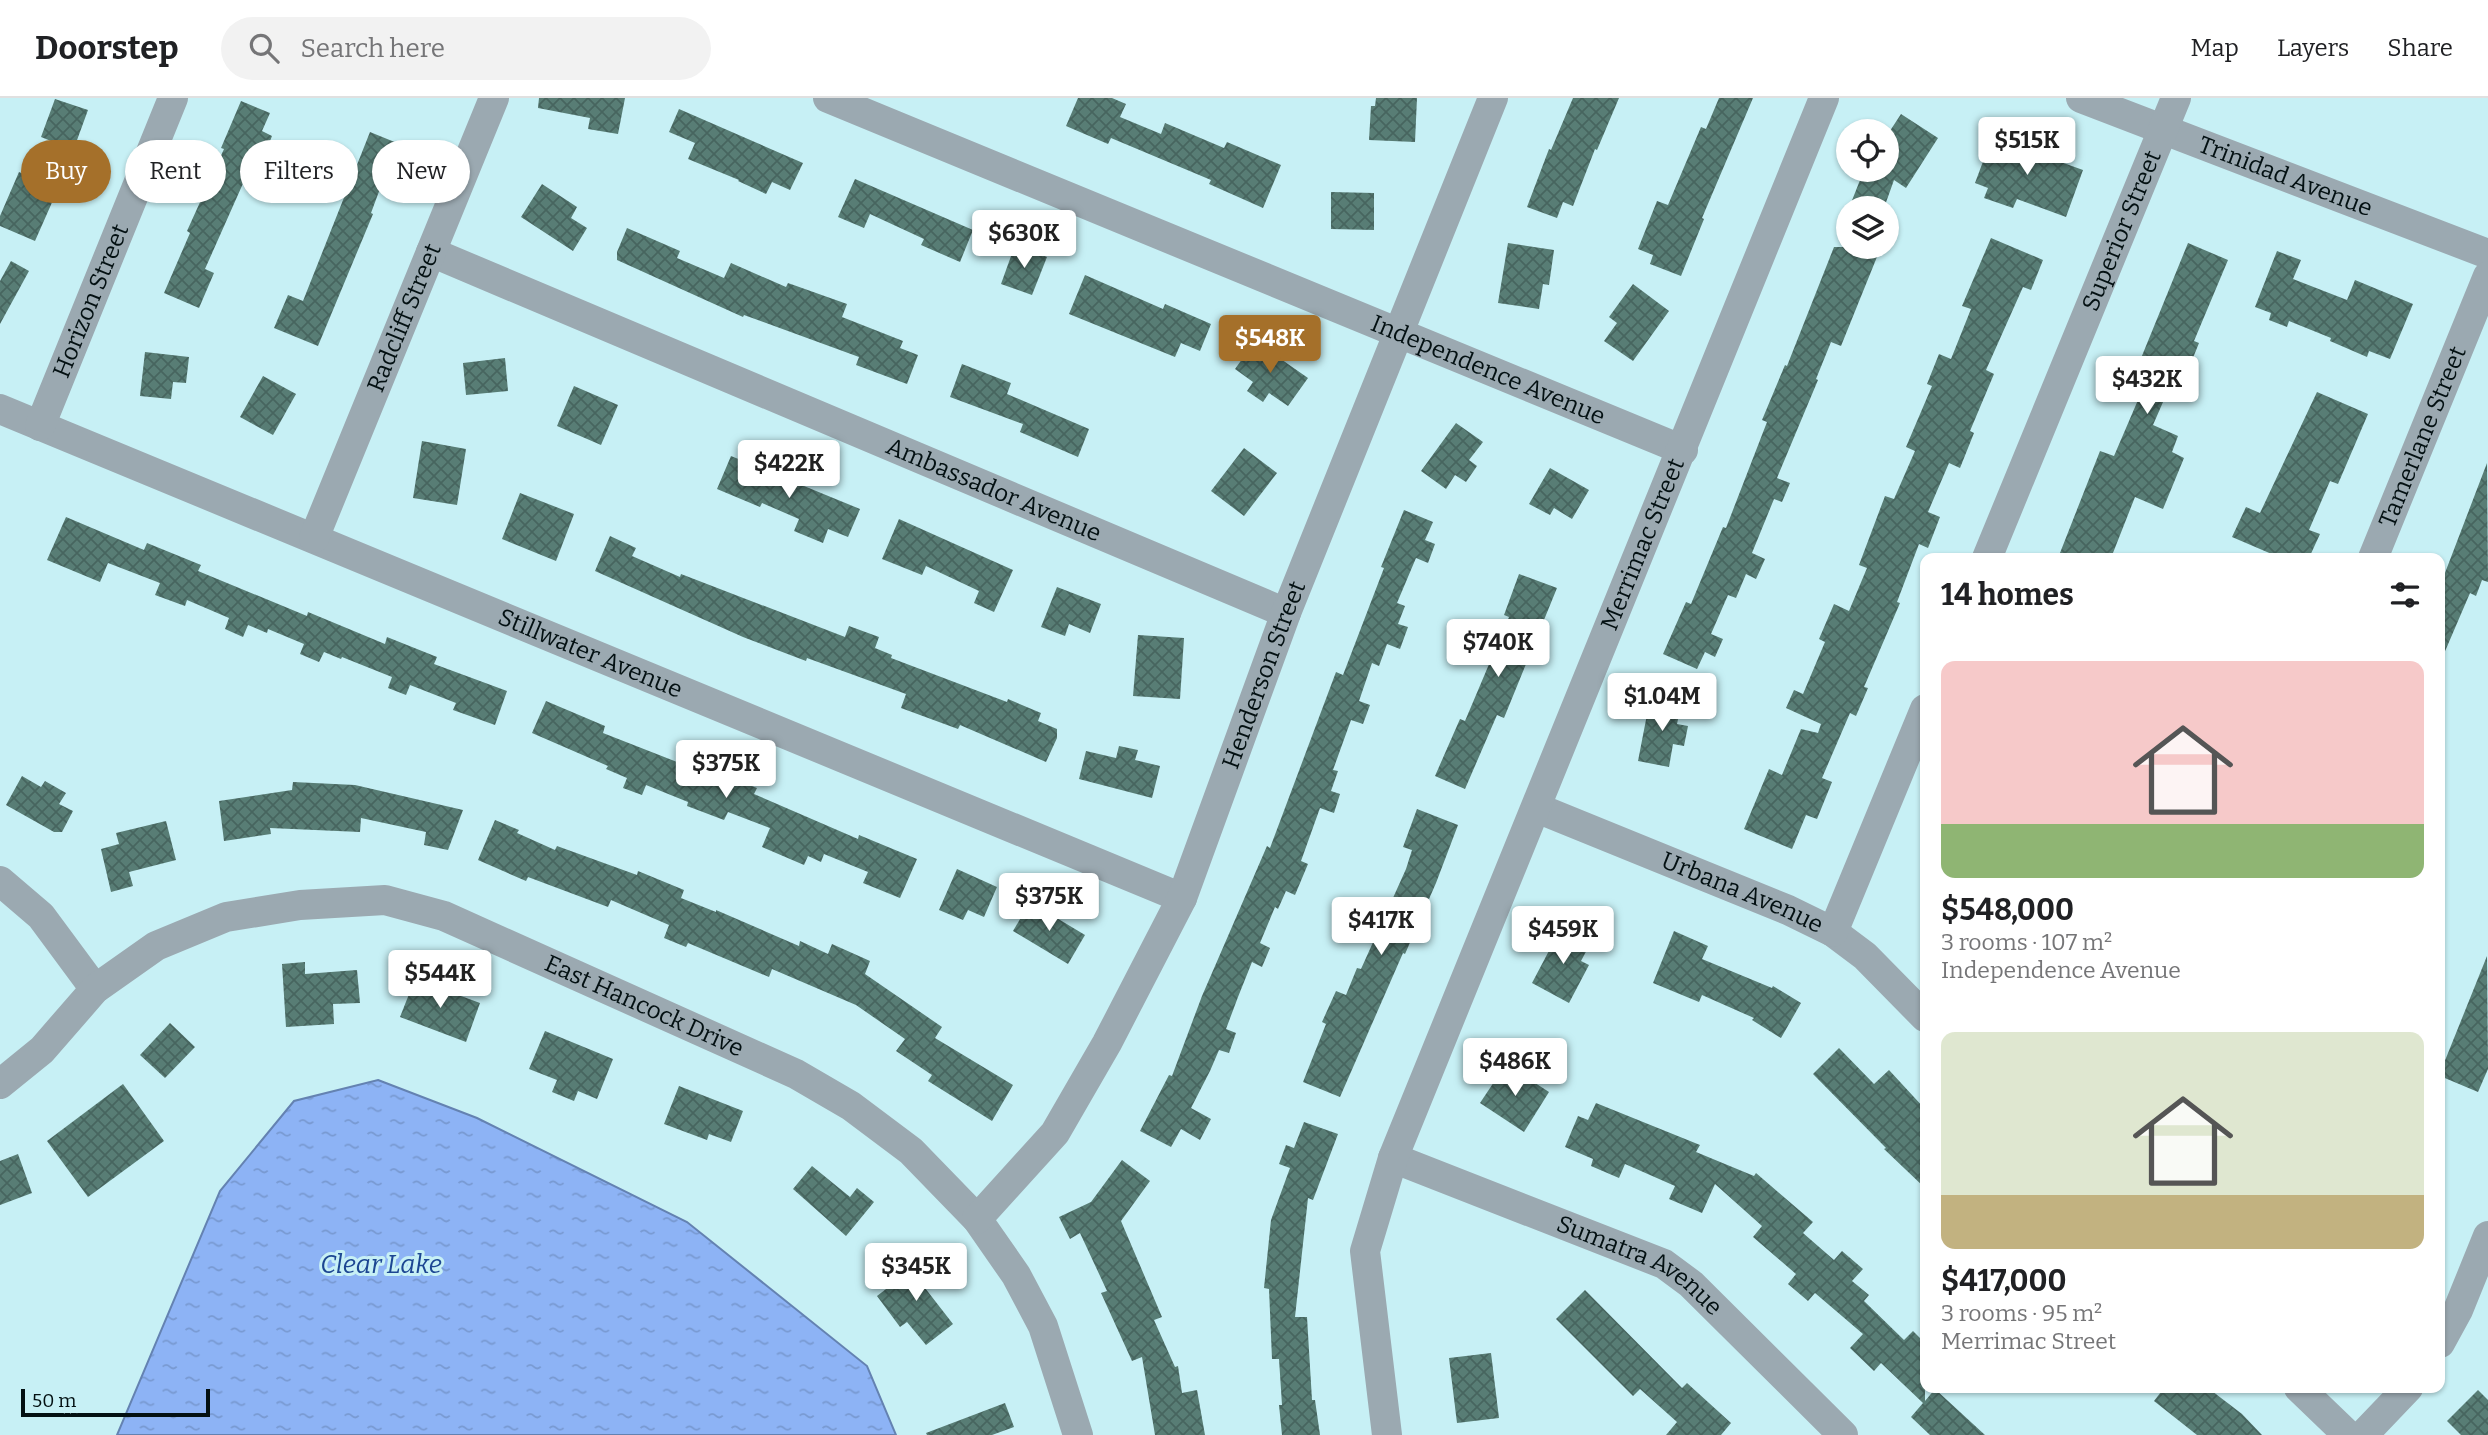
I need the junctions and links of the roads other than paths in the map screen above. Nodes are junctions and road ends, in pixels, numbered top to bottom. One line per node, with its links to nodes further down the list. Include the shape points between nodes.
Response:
1 (173, 98): 14 (street, Horizon Street)
2 (494, 98): 9 (street, Radcliff Street)
3 (828, 98): 12 (street, Independence Avenue)
4 (1493, 98): 12 (street, Henderson Street)
5 (1824, 98): 15 (street, Merrimac Street)
6 (2081, 98): 8 (street, Trinidad Avenue)
7 (2176, 98): 8 (street, Superior Street)
8 (2163, 131): 10 (street, Trinidad Avenue); 17 (street, Superior Street)
9 (431, 252): 16 (street, Radcliff Street); 19 (street, Ambassador Avenue)
10 (2488, 254)
11 (2488, 276): 18 (street, Tamerlane Street)
12 (1400, 332): 15 (street, Independence Avenue); 19 (street, Henderson Street)
13 (0, 409): 14 (street, Stillwater Avenue)
14 (40, 426): 16 (street, Stillwater Avenue)
15 (1683, 450): 21 (street, Merrimac Street)
16 (314, 538): 23 (street, Stillwater Avenue)
17 (1989, 553)
18 (2375, 553)
19 (1286, 613): 23 (street, Henderson Street)
20 (1920, 721): 24 (street)
21 (1536, 808): 24 (street, Urbana Avenue); 28 (street, Merrimac Street)
22 (0, 881): 25 (street, via 41,916)
23 (1182, 898): 29 (street, Henderson Street, via 1055,1133)
24 (1833, 932): 26 (street, Urbana Avenue, via 1865,956)
25 (95, 989): 27 (street, East Hancock Drive, via 42,1050); 29 (street, East Hancock Drive, via 156,946 226,917 300,905 385,900 420,909 796,1074 852,1105 911,1151)
26 (1920, 1012)
27 (0, 1084)
28 (1393, 1158): 35 (street, Merrimac Street, via 1365,1251); 36 (street, Sumatra Avenue, via 1664,1264 1691,1284)
29 (977, 1219): 34 (street, East Hancock Drive, via 1044,1326)
30 (2488, 1237): 31 (street)
31 (2445, 1334)
32 (2304, 1393): 37 (street)
33 (2403, 1393): 38 (street)
34 (1079, 1435)
35 (1387, 1435)
36 (1843, 1435)
37 (2347, 1435)
38 (2363, 1435)

